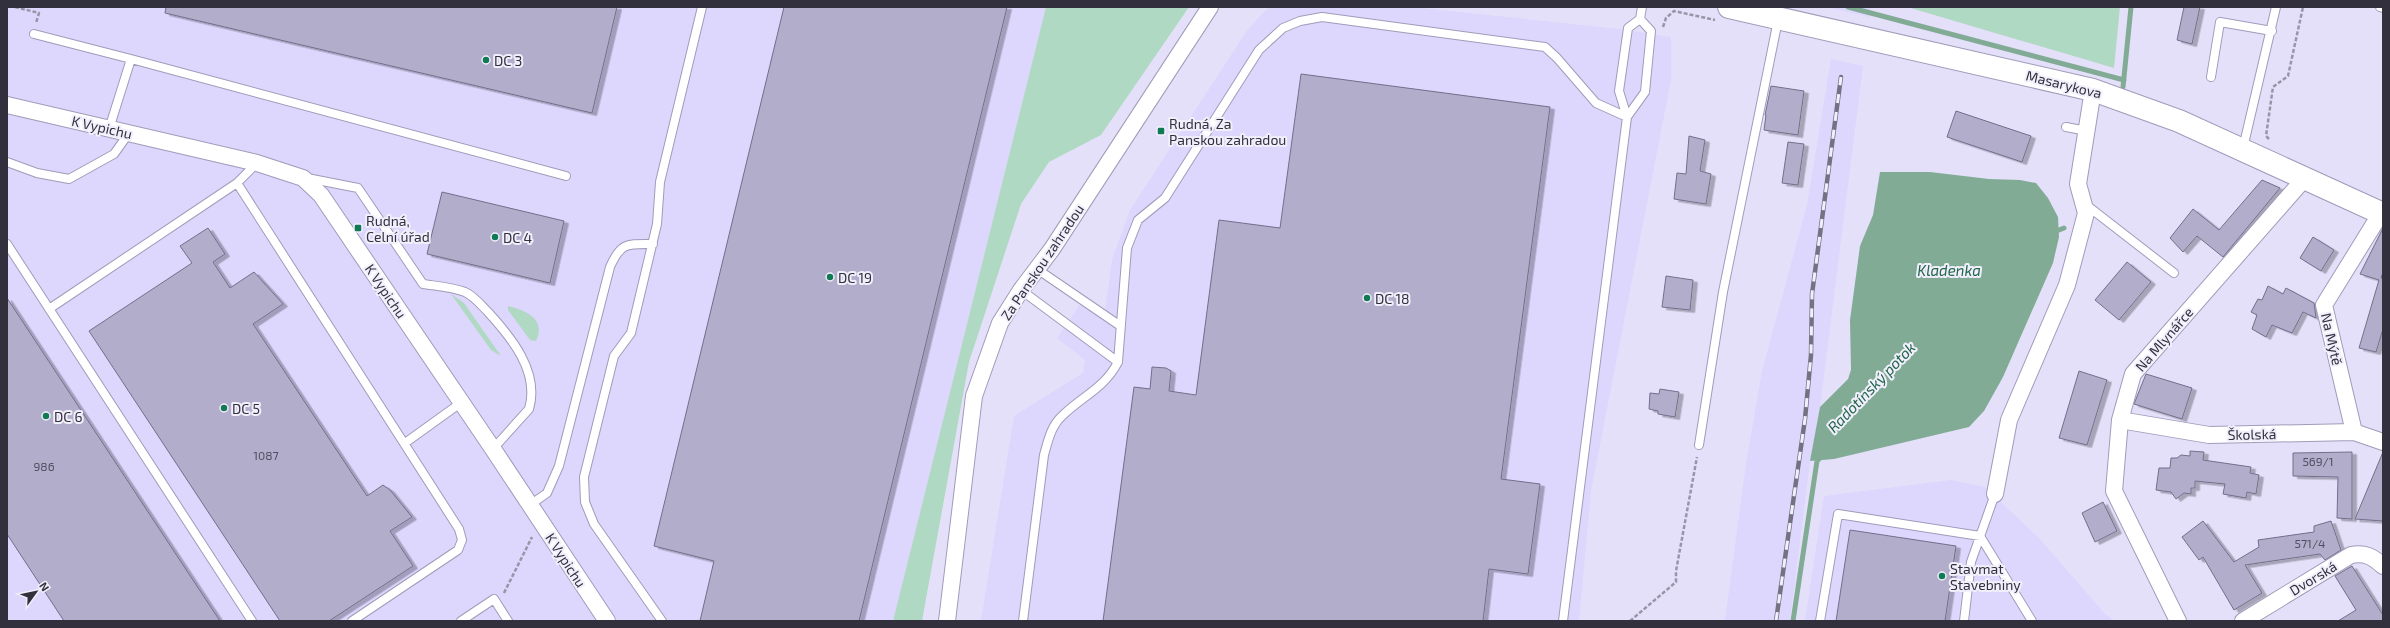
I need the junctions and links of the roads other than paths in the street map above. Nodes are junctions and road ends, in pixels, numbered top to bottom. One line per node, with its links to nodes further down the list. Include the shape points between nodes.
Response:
1 (702, 7): 31 (lane, via 660,182 658,224)
2 (1210, 7): 32 (street, Za Panskou zahradou)
3 (1642, 7): 9 (lane)
4 (2276, 7): 10 (lane)
5 (2380, 7): 6 (lane)
6 (2383, 8)
7 (1730, 11): 8 (main road, Masarykova)
8 (1778, 18): 14 (main road, Masarykova); 43 (lane, via 1723,292)
9 (1640, 19): 16 (lane, via 1628,28 1619,91); 16 (lane, via 1651,31 1645,92)
10 (2272, 31): 13 (lane, via 2220,22); 21 (lane)
11 (34, 34): 12 (lane)
12 (131, 59): 18 (lane); 24 (lane)
13 (2211, 77)
14 (2093, 90): 19 (street); 21 (main road, Masarykova, via 2179,121)
15 (7, 105): 18 (street, K Vypichu)
16 (1627, 117): 36 (lane, via 1596,103 1545,47 1322,17 1300,21 1283,28 1259,50 1165,198 1138,220 1127,248); 57 (lane)
17 (2066, 127): 19 (lane)
18 (109, 129): 20 (street, K Vypichu)
19 (2087, 131): 28 (street, via 2078,184)
20 (129, 133): 22 (lane, via 114,154 69,179 37,173); 23 (street, K Vypichu)
21 (2242, 150): 26 (main road, Masarykova)
22 (7, 162)
23 (257, 163): 25 (street, K Vypichu); 27 (lane)
24 (566, 176)
25 (303, 178): 38 (street, K Vypichu, via 321,195); 44 (lane, via 358,188 423,284 465,292 476,300 499,324 524,358 530,378 532,400 529,409)
26 (2305, 178): 29 (main road, Masarykova); 39 (street, Na Mlynářce, via 2134,374)
27 (237, 183): 35 (lane); 42 (lane)
28 (2083, 202): 33 (lane); 45 (street, via 2086,213 2067,285 2009,420)
29 (2382, 213): 40 (street, Na Mýtě, via 2324,304)
30 (7, 244): 35 (lane)
31 (653, 244): 46 (lane, via 627,244 617,250 614,256 559,466 547,493); 54 (lane, via 631,333 614,356 584,484 585,502 594,524)
32 (1037, 269): 34 (street, Za Panskou zahradou); 36 (lane)
33 (2174, 273)
34 (1021, 290): 37 (lane); 55 (street, Za Panskou zahradou, via 1000,323 974,396)
35 (49, 310): 49 (lane)
36 (1119, 324): 37 (lane)
37 (1118, 362): 56 (lane, via 1110,376 1061,416 1051,432 1044,455)
38 (462, 402): 42 (lane); 44 (street, K Vypichu)
39 (2120, 420): 40 (street, Školská, via 2209,435); 61 (street, Na Mlynářce, via 2114,491)
40 (2354, 432): 41 (street, Školská)
41 (2383, 442)
42 (405, 443): 50 (lane, via 460,529 462,540 458,550)
43 (1699, 445)
44 (493, 449): 46 (street, K Vypichu)
45 (1995, 494): 47 (lane)
46 (530, 505): 53 (street, K Vypichu)
47 (1980, 536): 58 (lane, via 1838,514); 59 (lane, via 1971,562); 60 (lane)
48 (2383, 566): 62 (street, Dvorská, via 2374,558 2362,553 2351,555)
49 (252, 621)
50 (352, 621)
51 (461, 621): 52 (lane, via 494,599)
52 (508, 621)
53 (607, 621)
54 (662, 621)
55 (947, 621)
56 (1023, 621)
57 (1563, 621)
58 (1820, 621)
59 (1964, 621)
60 (2032, 621)
61 (2178, 621)
62 (2243, 621)

